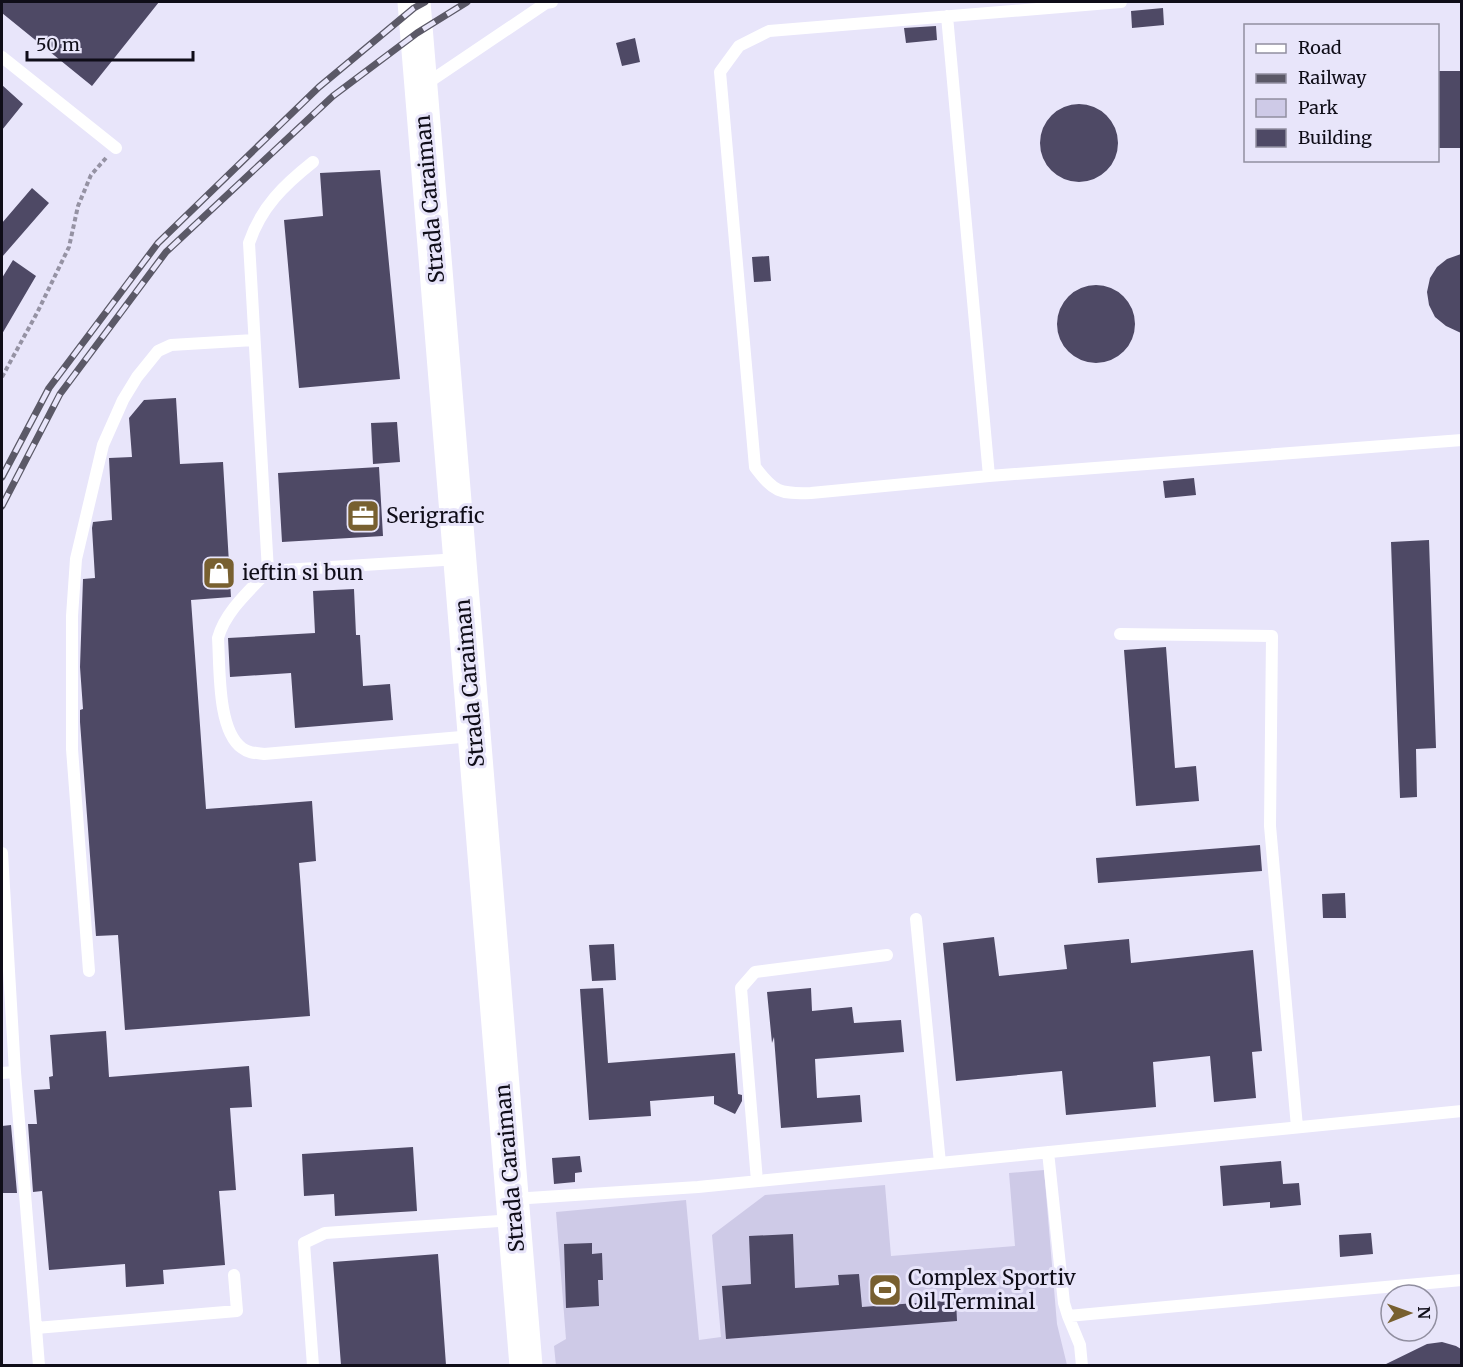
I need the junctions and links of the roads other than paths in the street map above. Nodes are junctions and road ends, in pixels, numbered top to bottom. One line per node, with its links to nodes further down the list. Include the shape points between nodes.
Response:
1 (414, 2): 6 (street, Strada Caraiman)
2 (552, 2): 6 (lane)
3 (1121, 2): 4 (lane)
4 (947, 16): 11 (lane); 11 (lane, via 768,31 739,46 720,72 755,467 768,484 785,494)
5 (2, 57): 7 (lane)
6 (421, 87): 12 (street, Strada Caraiman)
7 (116, 148)
8 (313, 162): 9 (lane, via 279,192 255,224 249,243)
9 (254, 340): 13 (lane); 19 (lane, via 171,345 158,351 137,376 103,445 76,559 72,615 72,749)
10 (1461, 440): 11 (lane)
11 (989, 476)
12 (460, 559): 13 (lane); 15 (street, Strada Caraiman)
13 (268, 571): 15 (lane, via 221,626 218,638 224,719 239,746 264,754)
14 (1120, 634): 23 (lane, via 1272,636 1270,826)
15 (474, 736): 27 (street, Strada Caraiman)
16 (2, 853): 20 (lane)
17 (916, 919): 25 (lane)
18 (887, 955): 26 (lane, via 755,972 741,988)
19 (89, 971)
20 (15, 1072): 21 (lane); 31 (lane)
21 (2, 1073)
22 (1461, 1111): 23 (lane)
23 (1297, 1127): 24 (lane)
24 (1048, 1152): 25 (lane); 30 (lane)
25 (940, 1163): 26 (lane)
26 (757, 1181): 27 (lane)
27 (513, 1209): 33 (lane, via 325,1233 304,1243); 34 (street, Strada Caraiman)
28 (234, 1275): 31 (lane, via 237,1311)
29 (1461, 1280): 30 (lane)
30 (1068, 1316): 35 (lane, via 1080,1345)
31 (36, 1328): 32 (lane)
32 (39, 1365)
33 (313, 1365)
34 (526, 1365)
35 (1082, 1365)

